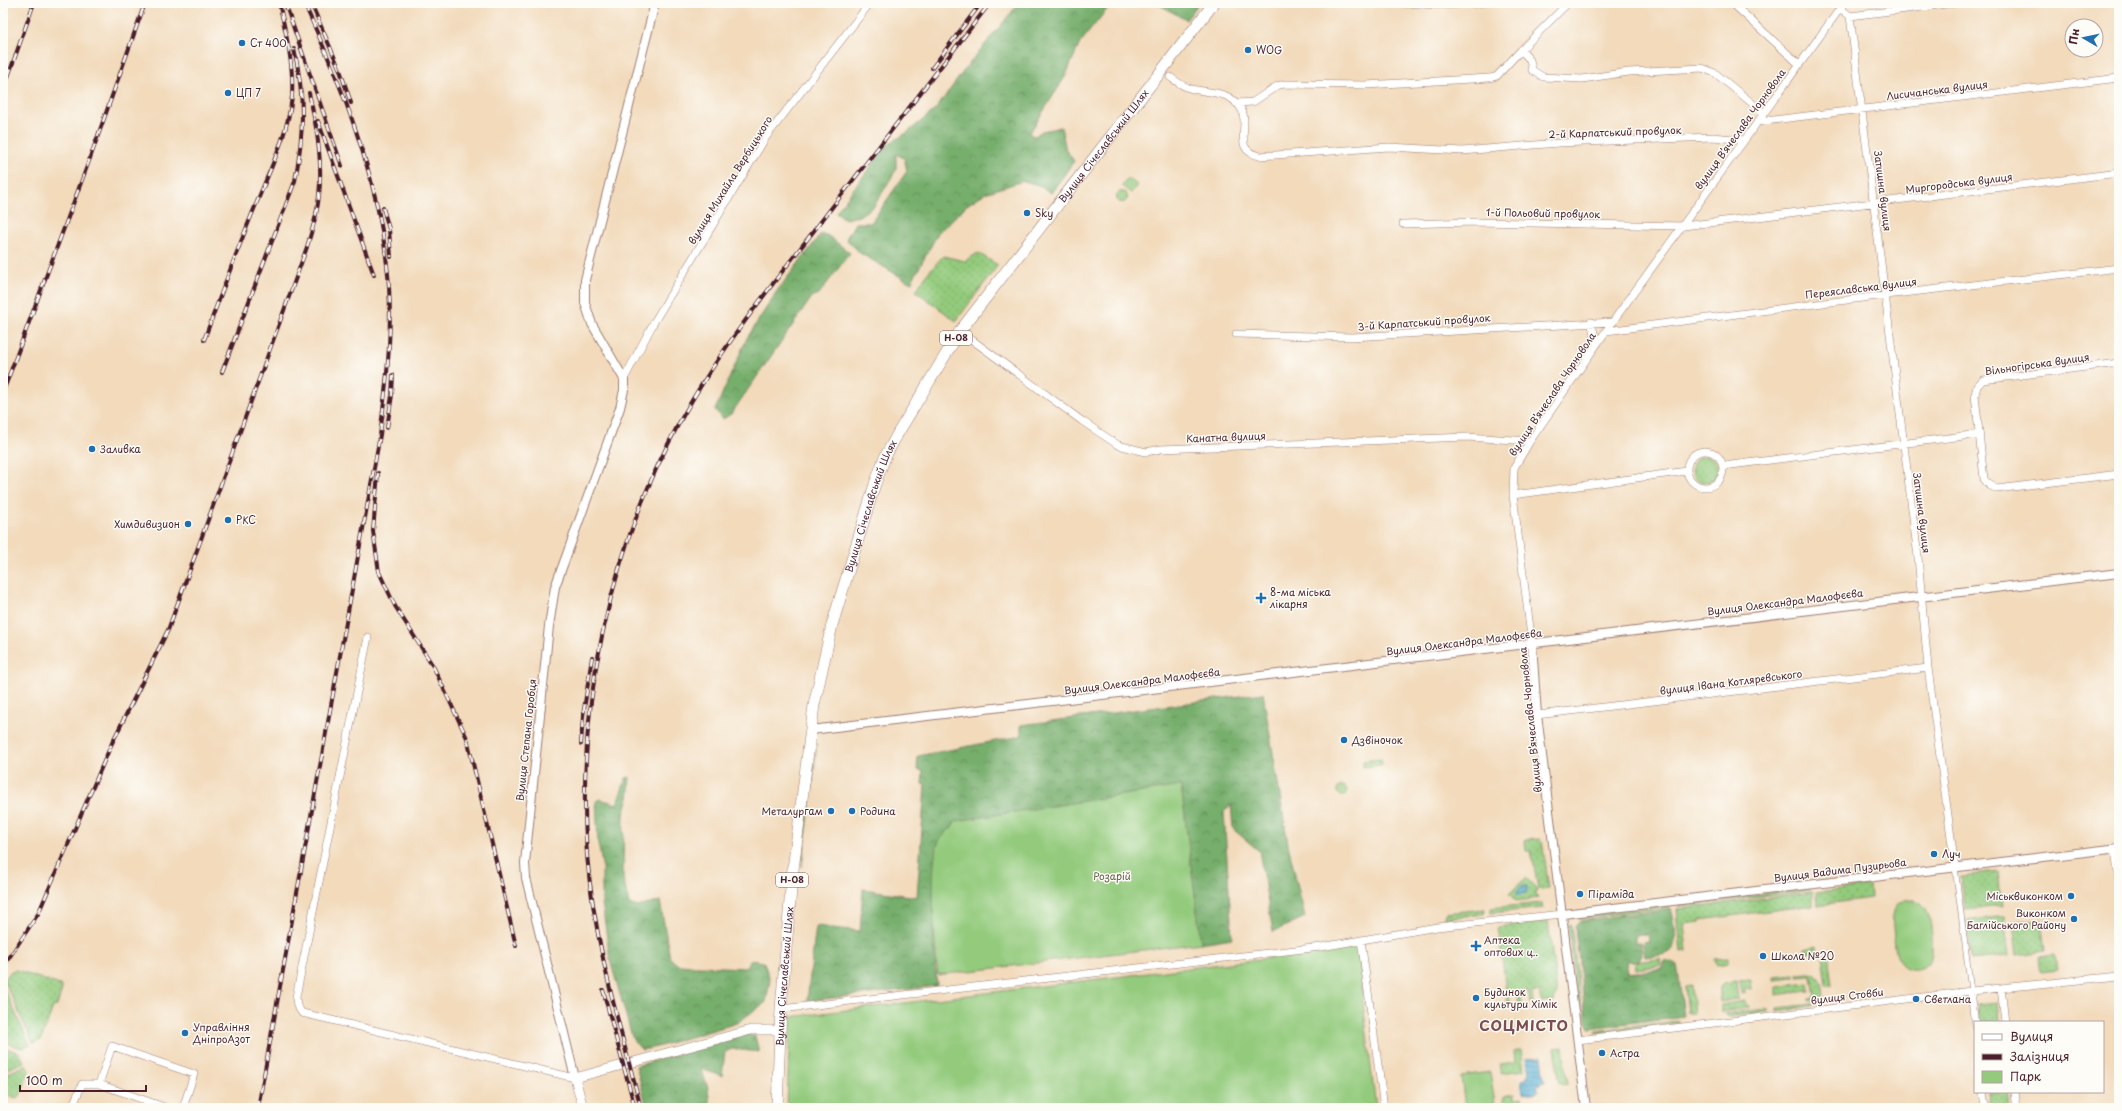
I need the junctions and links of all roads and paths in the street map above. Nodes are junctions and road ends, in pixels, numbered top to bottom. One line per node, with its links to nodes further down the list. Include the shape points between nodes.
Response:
1 (655, 3): 35 (street, via 585,280 585,303 592,324)
2 (870, 3): 35 (street, вулиця Михайла Вербицького, via 766,137 654,322)
3 (1214, 3): 30 (main road, Вулиця Січеславський Шлях / Н-08)
4 (1396, 3): 5 (street)
5 (1482, 3)
6 (1548, 3): 7 (street)
7 (1551, 3)
8 (1568, 3): 13 (street)
9 (1955, 3): 12 (street)
10 (1734, 4): 14 (street)
11 (1842, 5): 12 (street); 14 (street, вулиця Вʼячеслава Чорновола)
12 (1850, 16): 18 (street, Затишна вулиця)
13 (1521, 50): 17 (street, via 1497,76 1490,78 1365,85 1284,84 1253,102); 19 (street, via 1530,60 1532,70 1543,77 1582,78 1629,72 1708,70)
14 (1799, 64): 19 (street, вулиця Вʼячеслава Чорновола)
15 (1170, 77): 17 (street, via 1189,88 1219,93)
16 (2119, 78): 18 (street, Лисичанська вулиця)
17 (1236, 103): 21 (street, 2-й Карпатський провулок, via 1242,113 1243,141 1246,149 1251,154 1260,156 1389,147 1462,151 1559,143 1713,137)
18 (1862, 109): 20 (street, Лисичанська вулиця); 23 (street, Затишна вулиця)
19 (1763, 112): 20 (street, вулиця Вʼячеслава Чорновола)
20 (1757, 122): 21 (street, вулиця Вʼячеслава Чорновола)
21 (1744, 140): 25 (street, вулиця Вʼячеслава Чорновола)
22 (2119, 173): 23 (street, Миргородська вулиця)
23 (1874, 204): 25 (street, Миргородська вулиця); 27 (street, Затишна вулиця)
24 (1403, 224): 25 (street, 1-й Польовий провулок, via 1475,222)
25 (1683, 226): 29 (street, вулиця Вʼячеслава Чорновола)
26 (2119, 268): 27 (street, Переяславська вулиця)
27 (1886, 295): 31 (street, Переяславська вулиця); 38 (street, Затишна вулиця)
28 (1591, 322): 29 (street, 3-й Карпатський провулок); 32 (street, 3-й Карпатський провулок, via 1352,337); 33 (street)
29 (1613, 322): 31 (street, вулиця Вʼячеслава Чорновола)
30 (960, 331): 37 (street, Канатна вулиця, via 1099,433 1118,444 1146,452 1161,449 1467,437); 49 (main road, Вулиця Січеславський Шлях / Н-08, via 898,433 875,484 832,625)
31 (1606, 331): 33 (street, вулиця Вʼячеслава Чорновола)
32 (1236, 334)
33 (1598, 344): 37 (street, вулиця Вʼячеслава Чорновола)
34 (2119, 363): 36 (street, Вільногірська вулиця, via 1982,380 1975,395)
35 (624, 379): 63 (street, Вулиця Степана Горобця, via 620,408 555,587 525,863 526,878)
36 (1980, 434): 38 (street); 41 (street, Вільногірська вулиця, via 1984,479 1998,489)
37 (1530, 441): 42 (street, вулиця Вʼячеслава Чорновола, via 1514,468)
38 (1903, 444): 39 (street); 44 (street, Затишна вулиця, via 1918,557)
39 (1723, 466): 40 (street, via 1717,455 1706,451 1690,459); 40 (street, via 1718,482 1708,487 1692,482)
40 (1687, 471): 42 (street)
41 (2119, 474)
42 (1513, 495): 46 (street, вулиця Вʼячеслава Чорновола)
43 (2119, 573): 44 (street, Вулиця Олександра Малофєєва)
44 (1920, 596): 46 (street, Вулиця Олександра Малофєєва); 47 (street, Затишна вулиця)
45 (368, 637): 63 (street, via 296,1006 302,1013)
46 (1532, 644): 48 (street, вулиця Вʼячеслава Чорновола); 49 (street, Вулиця Олександра Малофєєва)
47 (1928, 668): 48 (street, вулиця Івана Котляревського); 51 (street, Затишна вулиця)
48 (1537, 715): 53 (street, вулиця Вʼячеслава Чорновола)
49 (811, 730): 58 (main road, Вулиця Січеславський Шлях / Н-08, via 792,876)
50 (2117, 848): 51 (street, Вулиця Вадима Пузирьова); 52 (street)
51 (1955, 867): 53 (street, Вулиця Вадима Пузирьова); 57 (street, Затишна вулиця)
52 (2119, 882)
53 (1563, 914): 54 (street, via 1437,927); 62 (street, вулиця Вʼячеслава Чорновола)
54 (1361, 940): 58 (street, via 1321,947); 72 (street)
55 (2119, 976): 56 (street, вулиця Стовби)
56 (2001, 988): 57 (street, вулиця Стовби); 60 (street)
57 (1971, 991): 59 (street, Затишна вулиця); 62 (street, вулиця Стовби)
58 (781, 1009): 61 (main road, Вулиця Січеславський Шлях / Н-08)
59 (1975, 1021)
60 (2005, 1021)
61 (780, 1030): 63 (main road, via 751,1030); 71 (main road, Вулиця Січеславський Шлях / Н-08)
62 (1578, 1040): 73 (street, вулиця Вʼячеслава Чорновола)
63 (575, 1078): 70 (main road, Вулиця Степана Горобця)
64 (99, 1084): 67 (street, via 82,1084); 68 (street); 69 (street, via 112,1046 194,1074)
65 (1983, 1093): 74 (street)
66 (2014, 1093): 75 (street)
67 (72, 1108)
68 (167, 1108)
69 (182, 1108)
70 (583, 1108)
71 (778, 1108)
72 (1384, 1108)
73 (1586, 1108)
74 (1985, 1108)
75 (2016, 1108)

